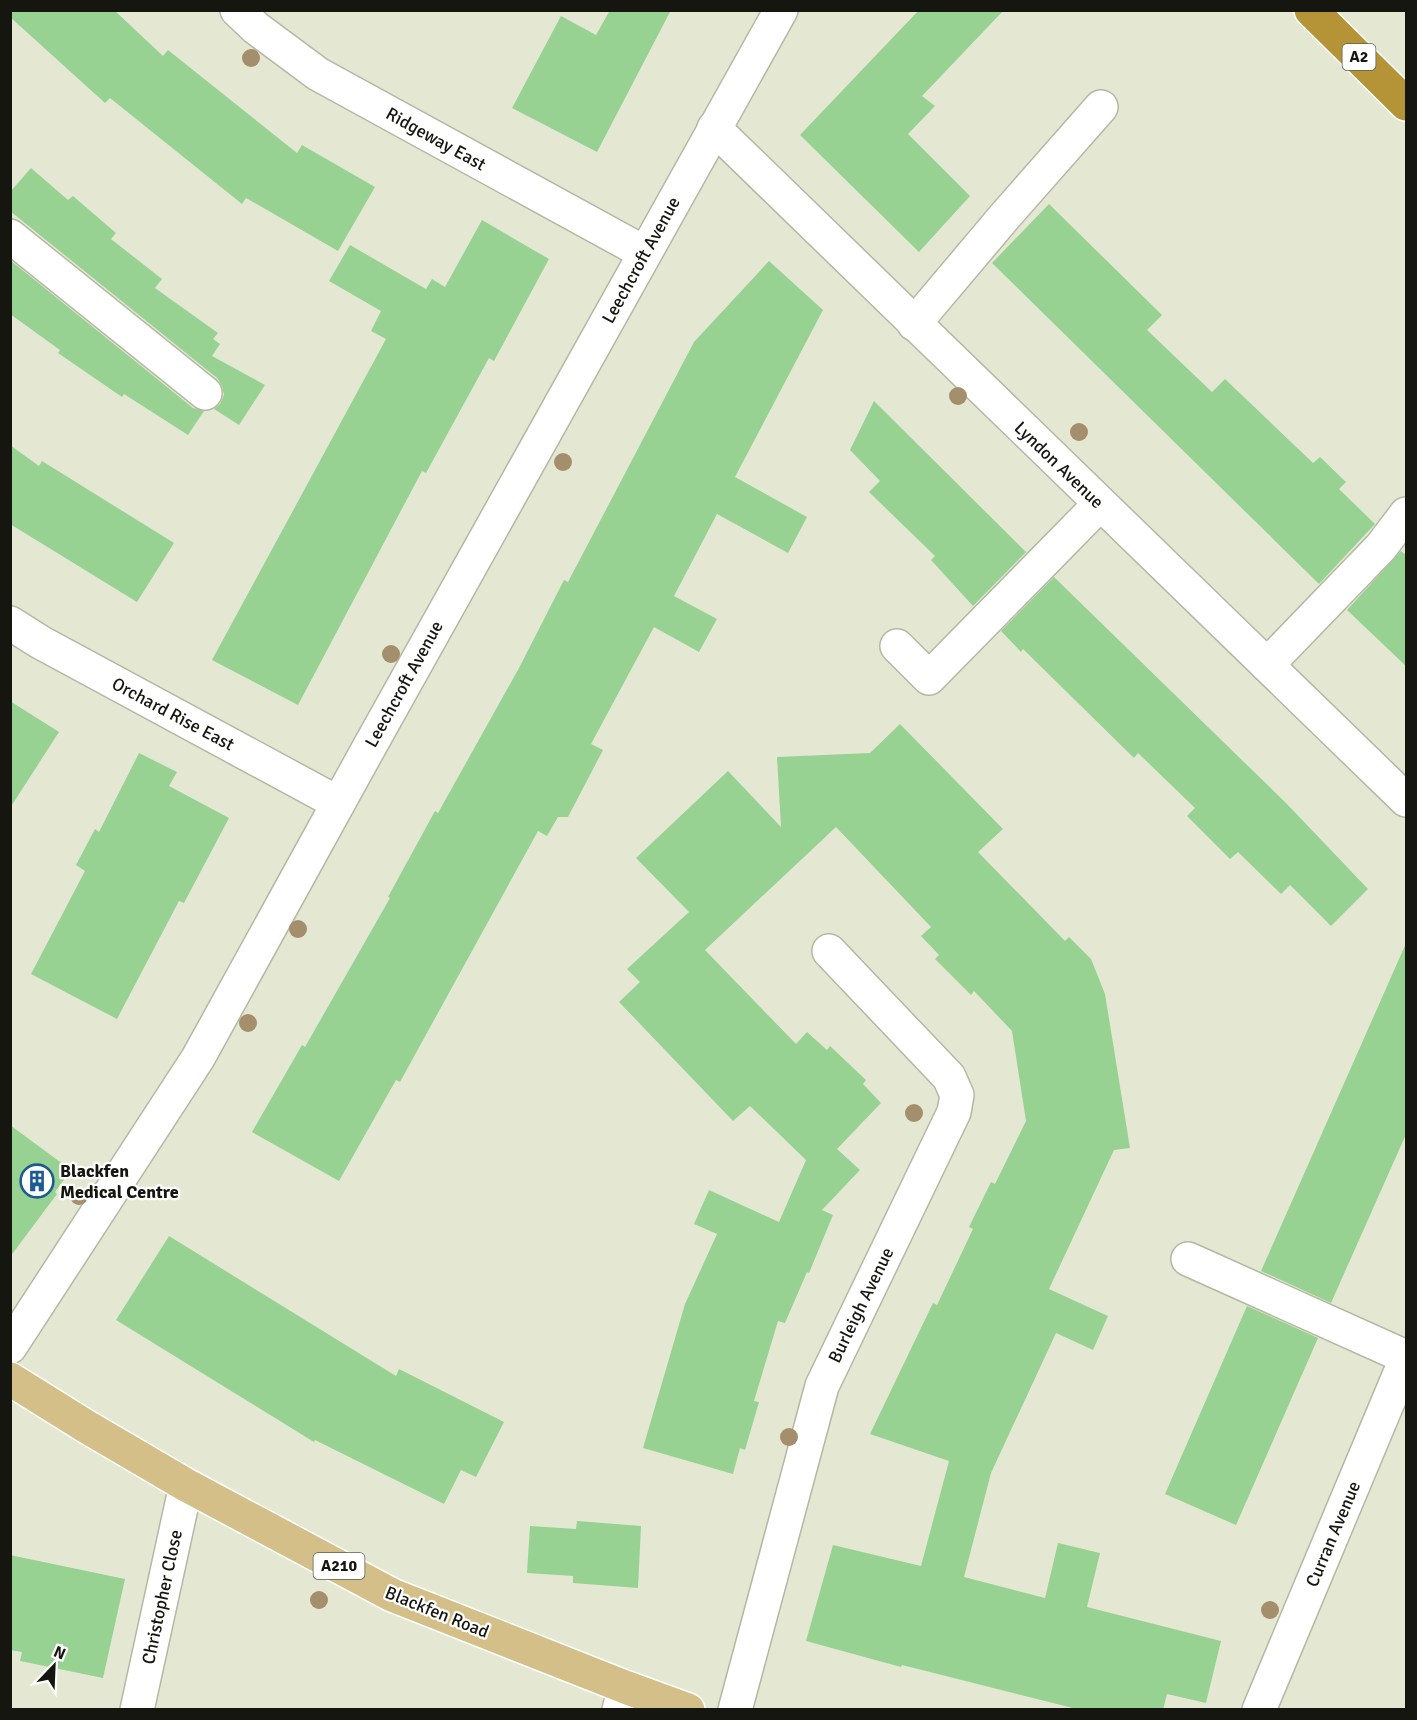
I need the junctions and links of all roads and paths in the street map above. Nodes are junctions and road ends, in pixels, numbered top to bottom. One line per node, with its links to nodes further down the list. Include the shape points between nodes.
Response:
1 (237, 10): 8 (street, Ridgeway East, via 318,74)
2 (781, 10): 6 (street, Leechcroft Avenue)
3 (1311, 10): 4 (highway, A2)
4 (1407, 104)
5 (1101, 106): 9 (street)
6 (714, 128): 8 (street, Leechcroft Avenue); 9 (street, Lyndon Avenue)
7 (10, 236): 10 (street)
8 (645, 254): 17 (street, Leechcroft Avenue)
9 (914, 324): 11 (street, Lyndon Avenue)
10 (206, 393)
11 (1100, 504): 14 (street, via 928,678); 15 (street, Lyndon Avenue)
12 (1407, 514): 15 (street, via 1381,547)
13 (10, 623): 17 (street, Orchard Rise East)
14 (897, 646)
15 (1267, 665): 16 (street, Lyndon Avenue)
16 (1407, 800)
17 (338, 804): 20 (street, Leechcroft Avenue, via 198,1058)
18 (829, 951): 27 (street, Burleigh Avenue, via 949,1077 957,1095 954,1112 822,1386)
19 (1188, 1259): 21 (street)
20 (10, 1347)
21 (1407, 1358): 28 (street, Curran Avenue)
22 (10, 1380): 23 (main road, Blackfen Road / A210)
23 (186, 1485): 24 (main road, Blackfen Road / A210, via 392,1594); 25 (street, Christopher Close)
24 (622, 1698): 26 (main road, Blackfen Road / A210)
25 (137, 1710)
26 (688, 1710)
27 (735, 1710)
28 (1259, 1710)

